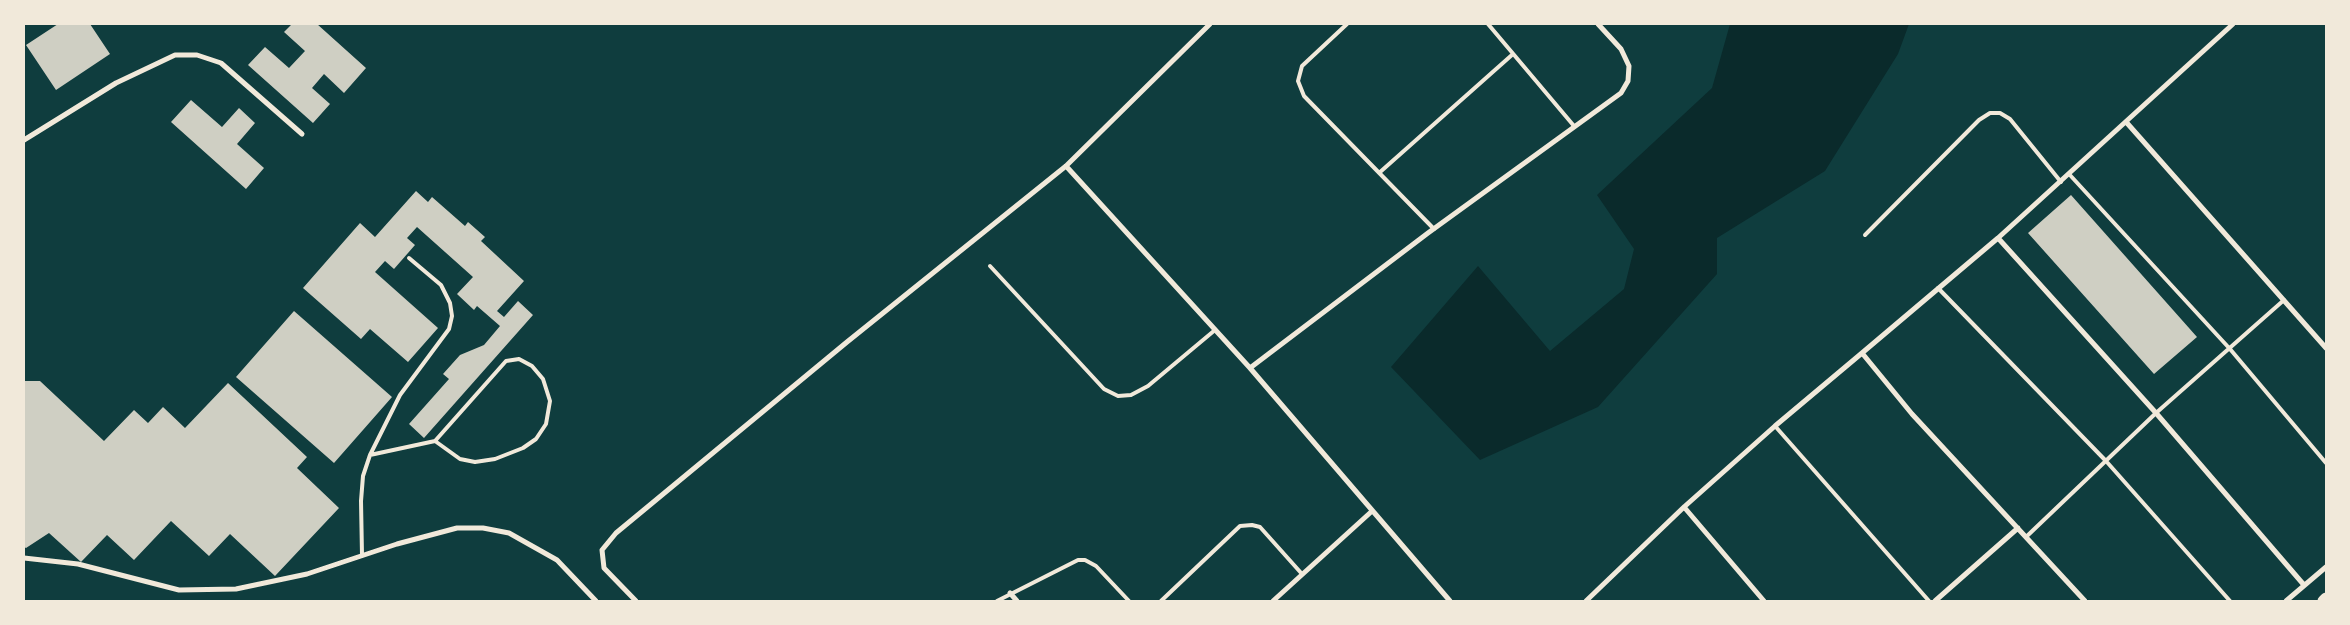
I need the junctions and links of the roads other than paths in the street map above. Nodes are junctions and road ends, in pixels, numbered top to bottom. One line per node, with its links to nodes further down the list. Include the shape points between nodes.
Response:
1 (1210, 24): 11 (street)
2 (1348, 24): 12 (lane, via 1302,66 1298,81 1304,96)
3 (1488, 24): 6 (lane)
4 (1598, 24): 8 (street, via 1621,49 1629,66 1628,81 1621,93)
5 (2233, 24): 7 (street)
6 (1513, 54): 8 (lane); 12 (lane)
7 (2126, 123): 13 (street); 21 (street)
8 (1574, 126): 15 (street)
9 (302, 134): 10 (street, via 221,63 189,55 175,56 116,83)
10 (24, 140)
11 (1066, 166): 22 (street); 45 (street, via 846,342 616,533 602,550 604,568)
12 (1379, 172): 15 (lane)
13 (2069, 174): 14 (street); 24 (lane)
14 (2061, 182): 16 (lane, via 2010,119 2000,113 1990,113 1979,120); 17 (street)
15 (1434, 228): 26 (street)
16 (1865, 235)
17 (1998, 238): 20 (street); 27 (street)
18 (409, 258): 30 (lane, via 441,286 450,303 452,316 449,329 400,395)
19 (990, 266): 22 (lane, via 1104,389 1118,396 1131,395 1148,386)
20 (1938, 288): 25 (street); 31 (lane)
21 (2284, 300): 23 (street); 24 (lane)
22 (1215, 330): 26 (street)
23 (2326, 348)
24 (2230, 349): 27 (lane); 32 (lane)
25 (1862, 353): 28 (street); 35 (street, via 1912,414)
26 (1250, 368): 34 (street)
27 (2156, 413): 31 (lane); 41 (street)
28 (1775, 426): 33 (street); 54 (lane)
29 (435, 441): 29 (lane, via 460,459 476,462 495,459 523,448 536,439 546,424 550,401 543,379 532,366 519,359 506,361); 30 (lane)
30 (370, 455): 37 (lane, via 362,484)
31 (2106, 461): 36 (lane); 57 (lane)
32 (2326, 463)
33 (1684, 507): 52 (street); 53 (street)
34 (1371, 512): 40 (street); 51 (street)
35 (2018, 528): 36 (street); 55 (street)
36 (2026, 537): 56 (street)
37 (362, 555): 38 (street, via 307,574 236,589 179,590 78,564); 44 (street, via 457,528 509,533 557,560)
38 (24, 558)
39 (2326, 567): 41 (street)
40 (1302, 574): 49 (lane, via 1260,528 1252,524 1240,526); 50 (street)
41 (2304, 585): 58 (street)
42 (1010, 594): 46 (lane); 47 (street); 48 (lane, via 1078,560 1085,560 1096,566)
43 (2326, 598): 59 (main road)
44 (596, 601)
45 (636, 601)
46 (997, 601)
47 (1017, 601)
48 (1129, 601)
49 (1161, 601)
50 (1273, 601)
51 (1450, 601)
52 (1586, 601)
53 (1764, 601)
54 (1929, 601)
55 (1935, 601)
56 (2084, 601)
57 (2230, 601)
58 (2286, 601)
59 (2323, 601)

